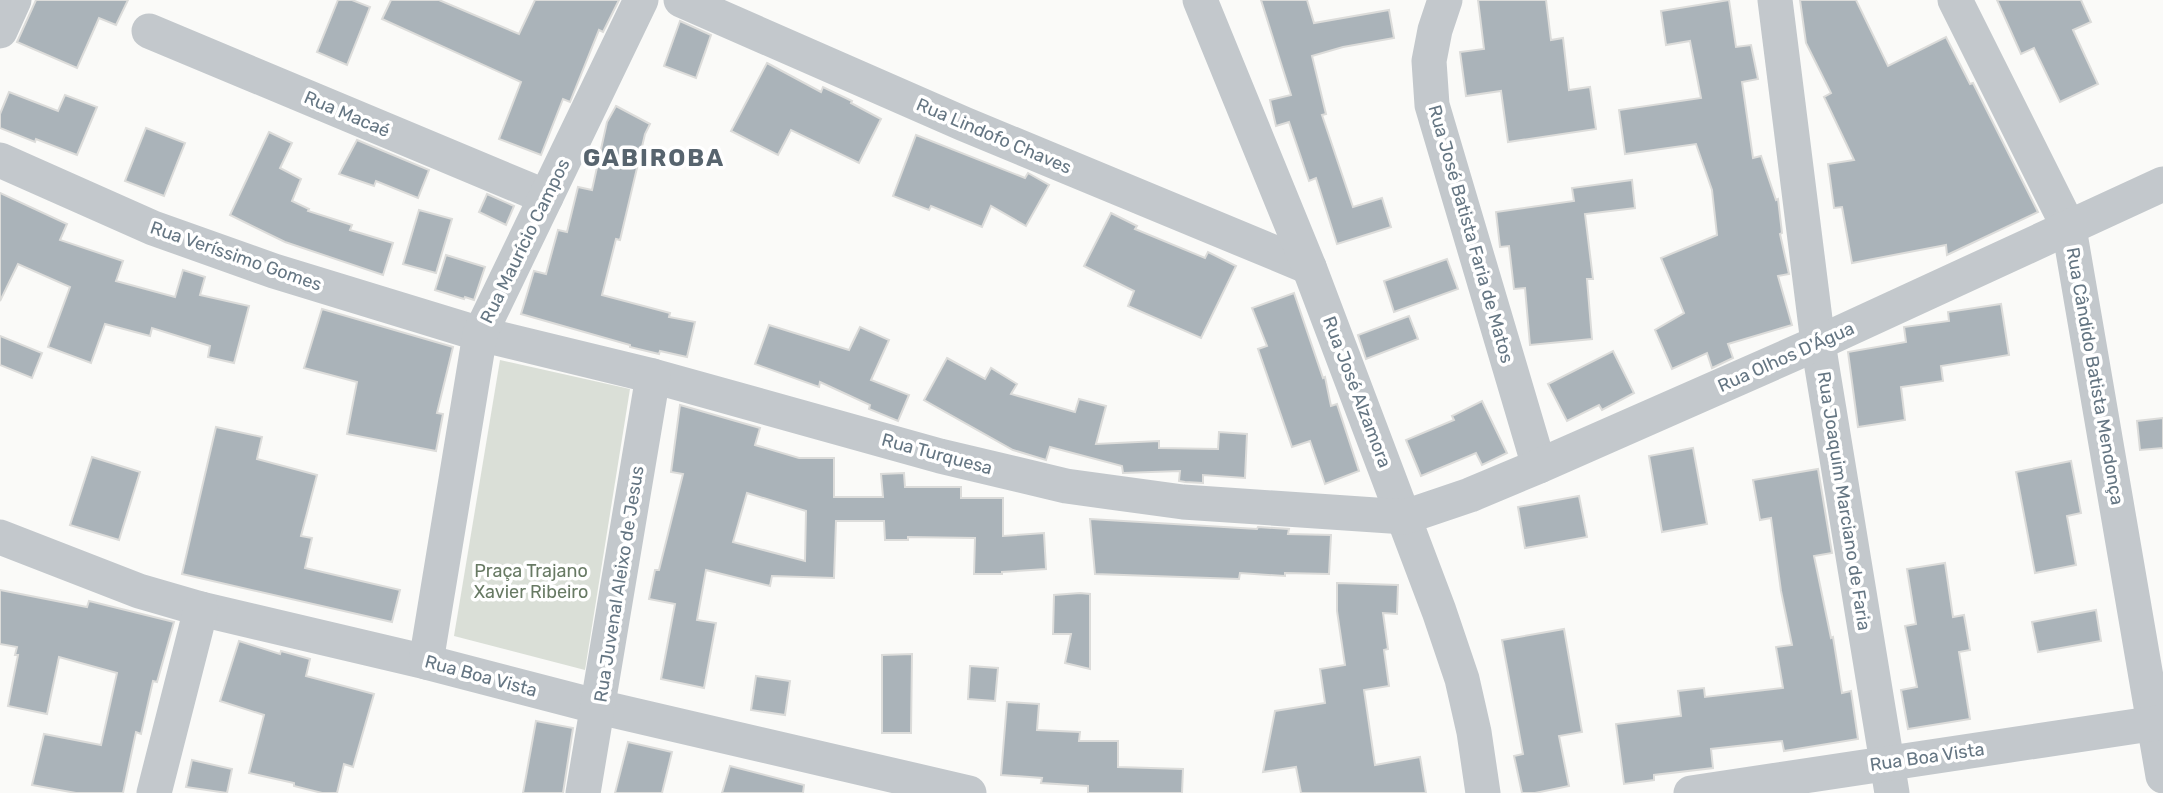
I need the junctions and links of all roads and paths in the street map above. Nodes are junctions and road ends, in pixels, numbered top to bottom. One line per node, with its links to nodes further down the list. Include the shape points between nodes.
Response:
1 (14, 0): 8 (street)
2 (641, 0): 12 (street, Rua Maurício Campos)
3 (1200, 0): 14 (street, Rua José Alzamora)
4 (1444, 0): 18 (street, Rua José Batista Faria de Matos, via 1429,61 1432,105)
5 (1776, 0): 16 (street, Rua Joaquim Marciano de Faria)
6 (1955, 0): 13 (street, Rua Cândido Batista Mendonça)
7 (685, 1): 14 (street, Rua Lindofo Chaves, via 964,124)
8 (0, 31)
9 (149, 31): 12 (street, Rua Macaé)
10 (0, 160): 15 (street, Rua Veríssimo Gomes, via 153,228 274,271)
11 (2163, 184): 13 (street, Rua Olhos D'Água)
12 (546, 197): 15 (street, Rua Maurício Campos)
13 (2069, 228): 16 (street, Rua Olhos D'Água); 24 (street, Rua Cândido Batista Mendonça)
14 (1309, 267): 19 (street, Rua José Alzamora)
15 (480, 334): 17 (street, Rua Turquesa); 22 (street, Rua Maurício Campos)
16 (1818, 343): 18 (street, Rua Olhos D'Água); 26 (street, Rua Joaquim Marciano de Faria)
17 (653, 376): 19 (street, Rua Turquesa, via 1066,486 1183,502); 23 (street, Rua Juvenal Aleixo de Jesus)
18 (1539, 466): 19 (street, Rua Olhos D'Água)
19 (1405, 517): 30 (street, Rua José Alzamora, via 1461,679)
20 (0, 537): 21 (street, Rua Boa Vista, via 139,591)
21 (201, 609): 22 (street, Rua Boa Vista); 27 (street)
22 (426, 662): 23 (street, Rua Boa Vista)
23 (599, 707): 28 (street, Rua Juvenal Aleixo de Jesus); 29 (street, Rua Boa Vista)
24 (2159, 723): 25 (street, Rua Cândido Batista Mendonça); 26 (street, Rua Boa Vista)
25 (2163, 776)
26 (1889, 778): 31 (street, Rua Boa Vista)
27 (154, 793)
28 (583, 793)
29 (969, 793)
30 (1483, 793)
31 (1691, 793)

